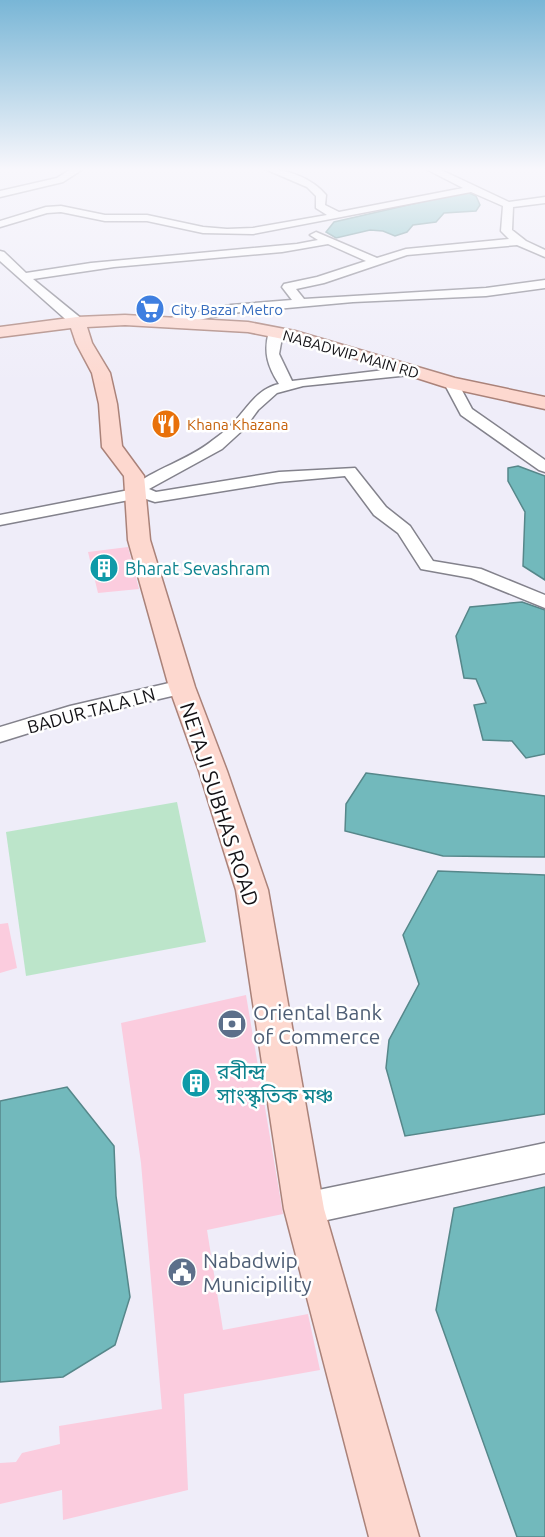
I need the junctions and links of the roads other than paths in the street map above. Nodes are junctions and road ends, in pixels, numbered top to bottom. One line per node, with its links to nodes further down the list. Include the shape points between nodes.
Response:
1 (327, 241): 5 (street); 6 (street, via 264,252 90,264)
2 (519, 241): 3 (street); 5 (street, via 406,252)
3 (545, 254)
4 (3, 260): 6 (street)
5 (378, 262): 8 (street, via 288,286)
6 (23, 277): 10 (street)
7 (545, 284): 8 (street, via 486,292)
8 (301, 303): 9 (street, via 231,309)
9 (176, 321): 10 (main road, NABADWIP MAIN RD); 12 (main road, NABADWIP MAIN RD)
10 (76, 322): 11 (main road, NABADWIP MAIN RD); 18 (main road, NETAJI SUBHAS ROAD, via 101,373 112,447 134,476)
11 (0, 332)
12 (276, 332): 13 (main road, NABADWIP MAIN RD); 15 (street, via 272,357)
13 (410, 371): 14 (main road, NABADWIP MAIN RD); 15 (street)
14 (452, 383): 16 (main road, NABADWIP MAIN RD); 17 (street, via 466,412)
15 (288, 386): 18 (street, via 272,390 216,446 145,484)
16 (545, 403)
17 (545, 467)
18 (139, 494): 19 (street); 20 (street, via 155,497 279,477 349,471 380,511 404,530 427,565 475,573); 21 (main road, NETAJI SUBHAS ROAD, via 139,540)
19 (0, 520)
20 (545, 602)
21 (182, 687): 22 (street, BADUR TALA LN, via 70,713); 24 (main road, NETAJI SUBHAS ROAD, via 252,890)
22 (0, 735)
23 (545, 1158): 24 (street)
24 (304, 1209): 25 (main road, NETAJI SUBHAS ROAD)
25 (394, 1537)

